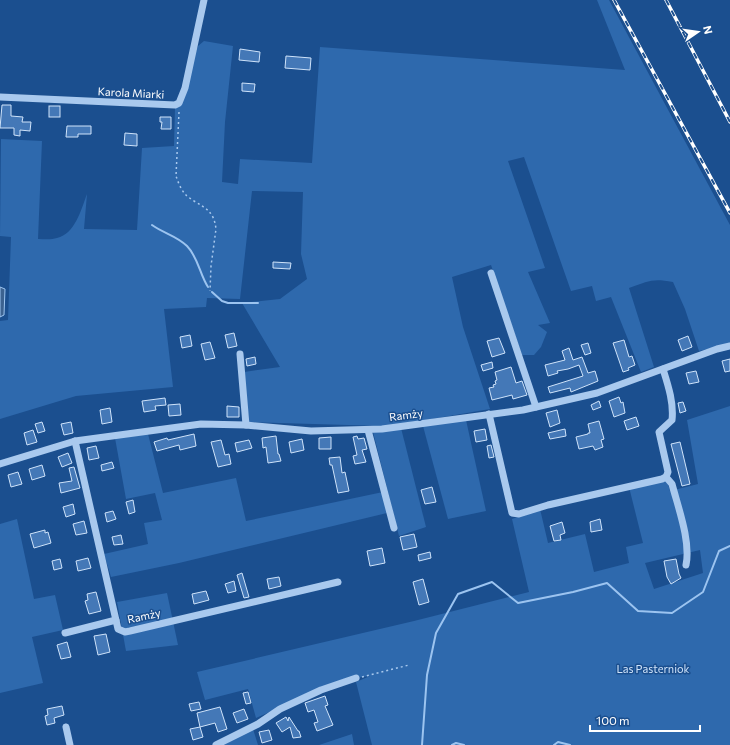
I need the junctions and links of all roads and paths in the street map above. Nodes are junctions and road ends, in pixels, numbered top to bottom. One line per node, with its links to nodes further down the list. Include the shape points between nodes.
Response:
1 (204, 0): 3 (street, Karola Miarki, via 185,88)
2 (0, 97): 3 (street, Karola Miarki, via 168,106)
3 (179, 103): 5 (path, via 176,176 186,196 207,209 215,222)
4 (491, 273): 9 (street)
5 (210, 290)
6 (730, 346): 8 (street, Ramży)
7 (240, 354): 11 (street)
8 (663, 369): 9 (street, Ramży, via 597,393); 15 (street, via 673,413 672,420 660,432 668,472)
9 (536, 407): 10 (street, Ramży)
10 (489, 414): 12 (street, Ramży); 15 (street, via 512,513 518,514)
11 (246, 425): 12 (street, Ramży, via 311,431); 13 (street, Ramży, via 200,424)
12 (368, 430): 16 (street)
13 (75, 441): 14 (street, Ramży); 19 (street, Ramży)
14 (0, 464)
15 (666, 477): 17 (street, via 672,484 686,543)
16 (394, 528)
17 (686, 565)
18 (338, 582): 19 (street, Ramży, via 125,632 118,629)
19 (116, 620): 20 (street)
20 (65, 633)
21 (409, 664): 22 (path)
22 (356, 678): 25 (street, via 321,690 280,709 258,724)
23 (66, 727): 24 (street)
24 (70, 745)
25 (216, 745)

